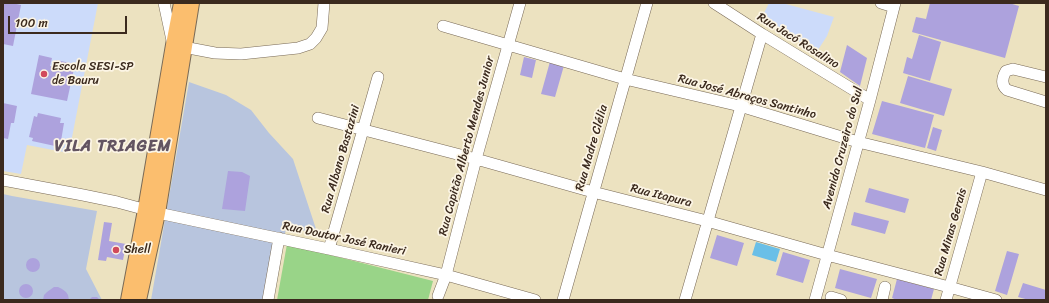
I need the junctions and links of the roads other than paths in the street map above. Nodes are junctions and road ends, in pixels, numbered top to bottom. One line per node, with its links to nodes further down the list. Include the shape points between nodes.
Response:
1 (164, 3): 13 (street)
2 (181, 3): 13 (main road)
3 (192, 3): 13 (main road)
4 (324, 3): 13 (street, via 322,28 310,44 298,48 241,54 215,53)
5 (520, 3): 12 (street, Rua Capitão Alberto Mendes Junior)
6 (647, 3): 16 (street, Rua Madre Clélia)
7 (714, 3): 11 (street, Rua Jacó Rosalino)
8 (881, 3): 9 (street)
9 (895, 5): 17 (street, Avenida Cruzeiro do Sul)
10 (442, 26): 12 (street, Rua José Abraços Santinho)
11 (762, 34): 17 (street, Rua Jacó Rosalino); 19 (street)
12 (508, 45): 16 (street, Rua José Abraços Santinho); 23 (street, Rua Capitão Alberto Mendes Junior)
13 (179, 46): 28 (main road)
14 (378, 77): 21 (street, Rua Albano Bastazini)
15 (1046, 77): 18 (street, via 1014,69 1006,71 1002,78 1007,90)
16 (625, 78): 19 (street, Rua José Abraços Santinho); 27 (street, Rua Madre Clélia)
17 (870, 100): 22 (street, Avenida Cruzeiro do Sul)
18 (1046, 102)
19 (740, 106): 22 (street, Rua José Abraços Santinho); 29 (street)
20 (318, 118): 21 (street, Rua Itapura)
21 (363, 130): 23 (street, Rua Itapura); 31 (street, Rua Albano Bastazini)
22 (858, 142): 24 (street, Rua José Abraços Santinho); 32 (street, Avenida Cruzeiro do Sul)
23 (476, 159): 27 (street, Rua Itapura); 33 (street, Rua Capitão Alberto Mendes Junior)
24 (982, 172): 26 (street, Rua José Abraços Santinho); 35 (street, Rua Minas Gerais)
25 (3, 180): 28 (street, Rua Doutor José Ranieri, via 117,202)
26 (1046, 190)
27 (593, 192): 29 (street, Rua Itapura); 41 (street, Rua Madre Clélia)
28 (151, 212): 30 (street, Rua Doutor José Ranieri); 37 (main road); 38 (main road)
29 (707, 221): 32 (street, Rua Itapura); 42 (street)
30 (279, 238): 31 (street, Rua Doutor José Ranieri); 39 (street)
31 (329, 248): 33 (street, Rua Doutor José Ranieri)
32 (827, 255): 35 (street, Rua Itapura); 43 (street, Avenida Cruzeiro do Sul)
33 (446, 275): 36 (street, Rua Capitão Alberto Mendes Junior); 40 (street, Rua Doutor José Ranieri)
34 (885, 287): 44 (street)
35 (949, 287): 45 (street, Rua Minas Gerais); 46 (street, Rua Itapura)
36 (438, 296)
37 (128, 300)
38 (139, 300)
39 (268, 300)
40 (535, 300)
41 (563, 300)
42 (686, 300)
43 (815, 300)
44 (882, 300)
45 (946, 300)
46 (996, 300)

